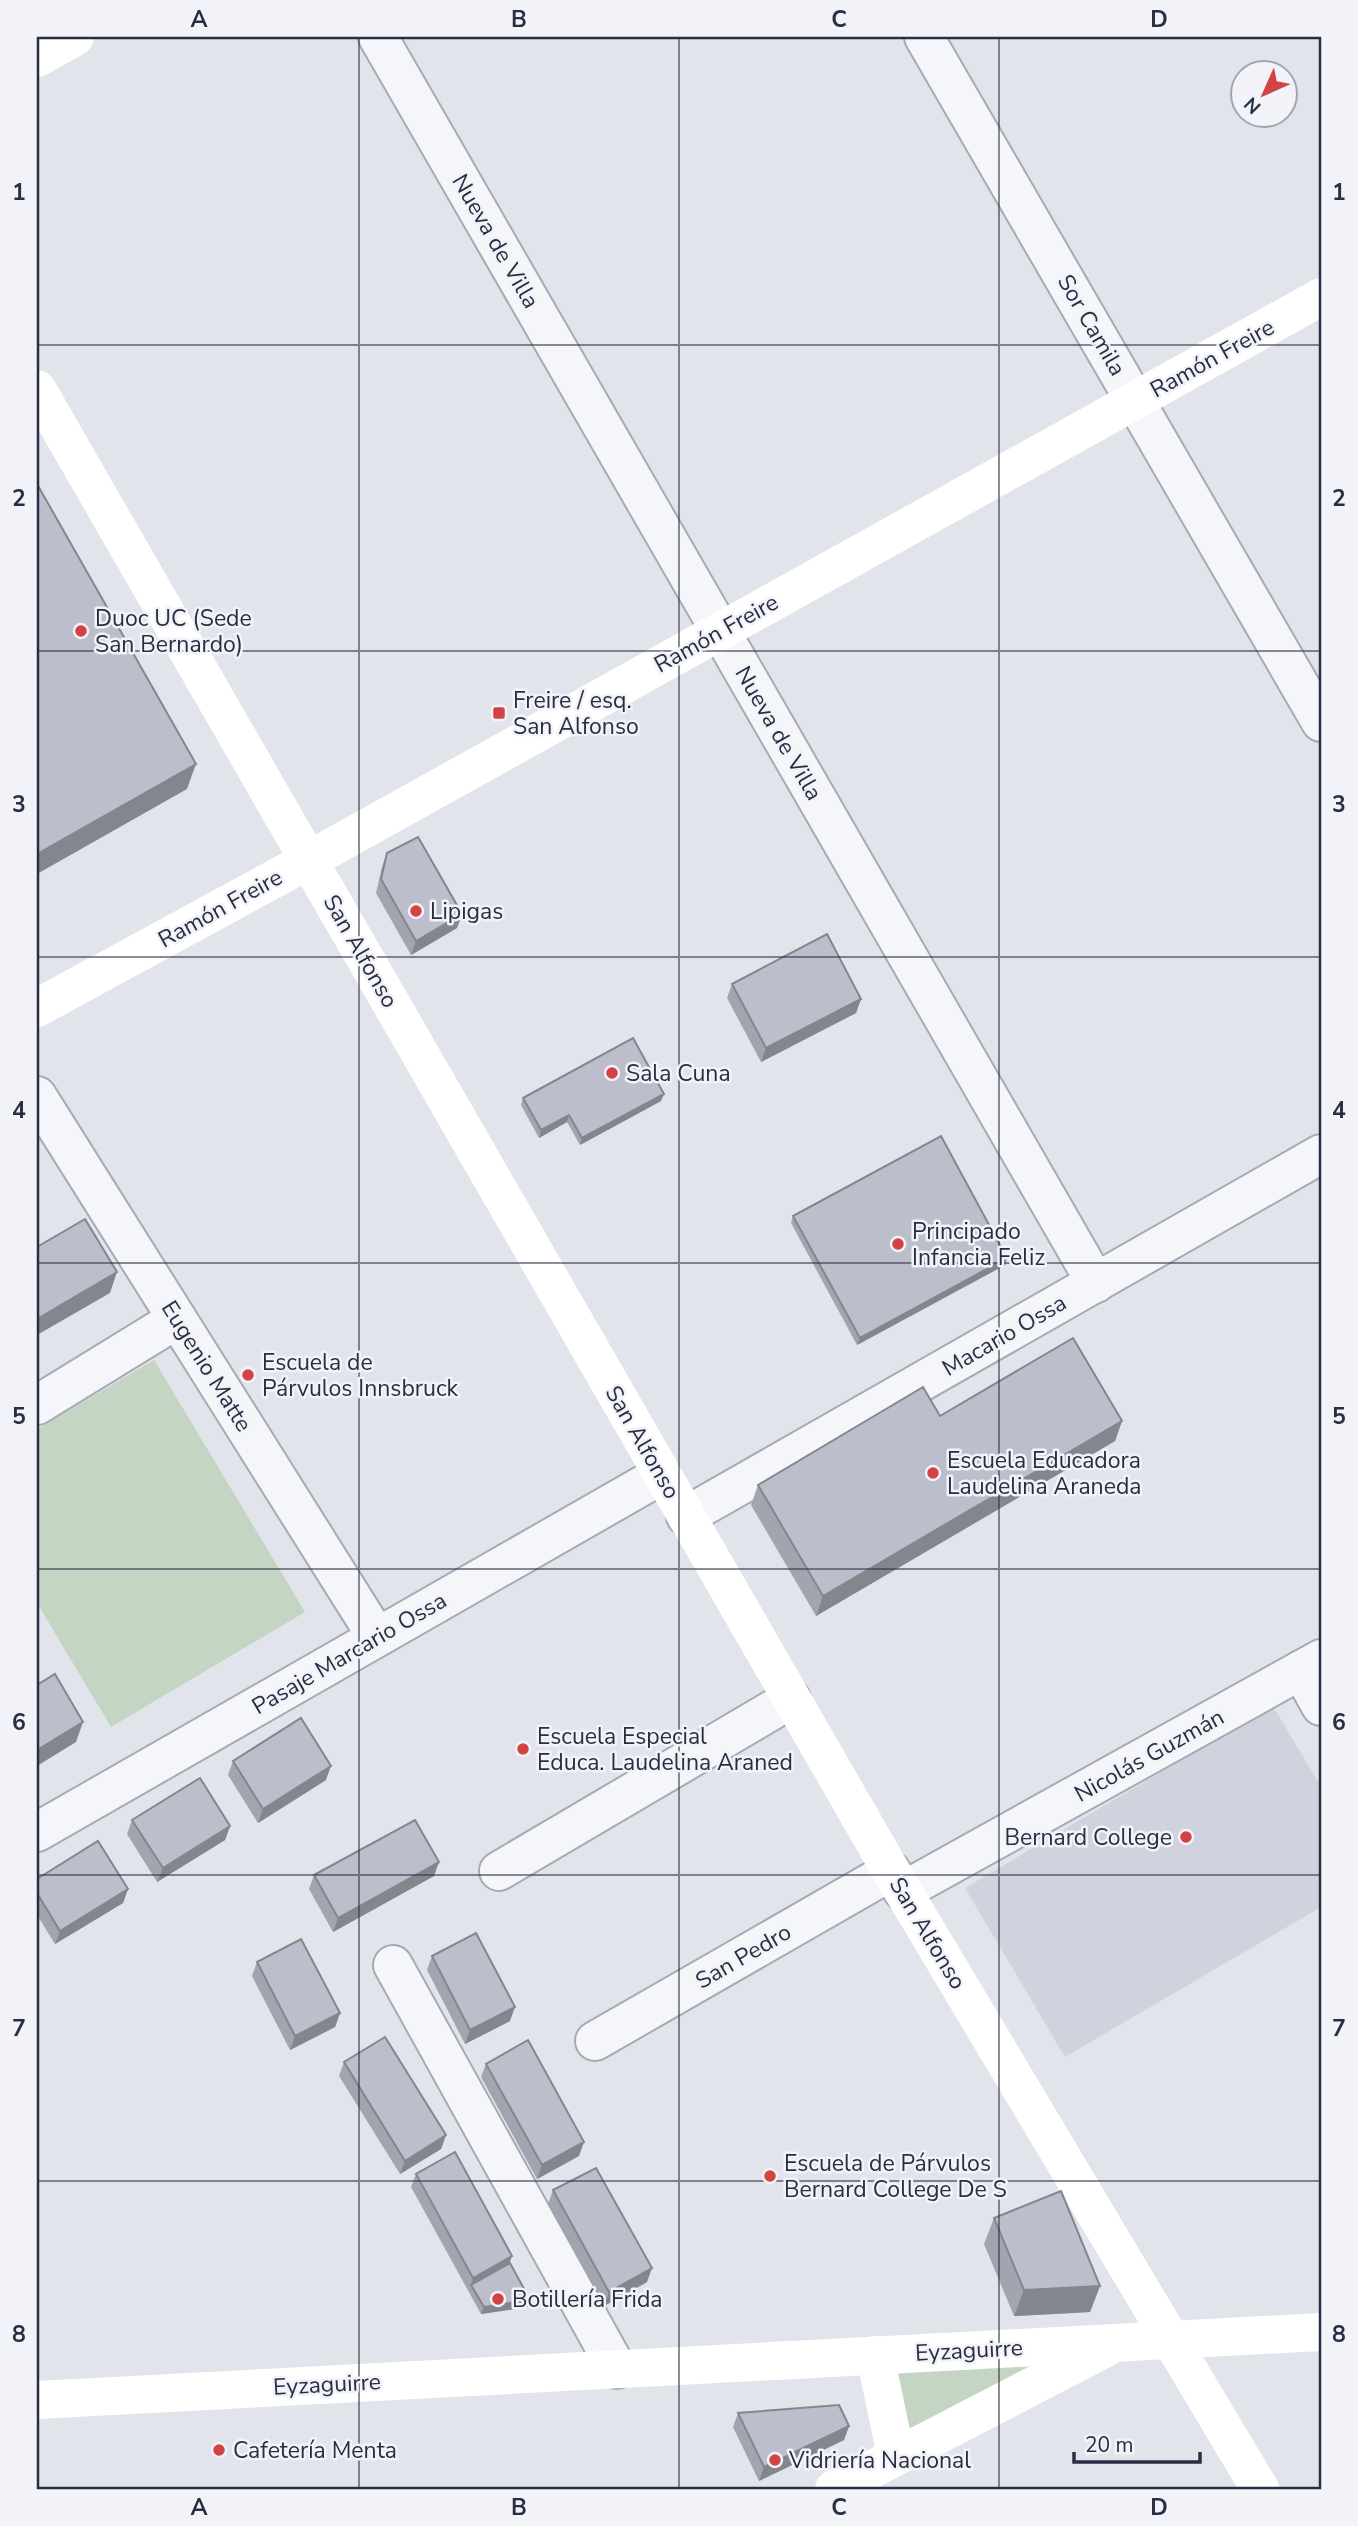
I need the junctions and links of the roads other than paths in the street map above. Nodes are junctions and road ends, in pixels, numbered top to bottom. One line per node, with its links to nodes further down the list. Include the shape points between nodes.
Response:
1 (75, 37): 4 (street)
2 (378, 37): 8 (street, Nueva de Villa)
3 (923, 37): 7 (street, Sor Camila)
4 (37, 58)
5 (1321, 297): 7 (street, Ramón Freire)
6 (37, 389): 10 (street, San Alfonso)
7 (1136, 400): 8 (street, Ramón Freire); 9 (street, Sor Camila)
8 (720, 631): 10 (street, Ramón Freire); 14 (street, Nueva de Villa)
9 (1321, 723)
10 (309, 860): 11 (street, Ramón Freire); 17 (street, San Alfonso)
11 (37, 1008)
12 (37, 1096): 15 (street, Eugenio Matte)
13 (1321, 1154): 14 (street, Macario Ossa)
14 (1096, 1283): 18 (street, Macario Ossa)
15 (177, 1319): 16 (street); 19 (street, Eugenio Matte)
16 (37, 1405)
17 (661, 1475): 18 (street, San Alfonso); 19 (street, Pasaje Marcario Ossa)
18 (686, 1516): 21 (street, San Alfonso)
19 (377, 1637): 23 (street, Pasaje Marcario Ossa)
20 (1311, 1665): 22 (street); 25 (street, Nicolás Guzmán)
21 (791, 1699): 24 (street); 25 (street, San Alfonso)
22 (1321, 1706)
23 (37, 1832)
24 (499, 1871)
25 (897, 1881): 27 (street, San Pedro); 29 (street, San Alfonso)
26 (393, 1965): 32 (street)
27 (595, 2042)
28 (1321, 2332): 29 (street, Eyzaguirre)
29 (1171, 2340): 30 (street, Eyzaguirre); 36 (street, San Alfonso)
30 (1118, 2342): 31 (street, Eyzaguirre); 34 (street)
31 (875, 2355): 32 (street, Eyzaguirre); 34 (street)
32 (617, 2369): 33 (street, Eyzaguirre)
33 (37, 2400)
34 (896, 2456): 35 (street)
35 (834, 2489)
36 (1260, 2489)

